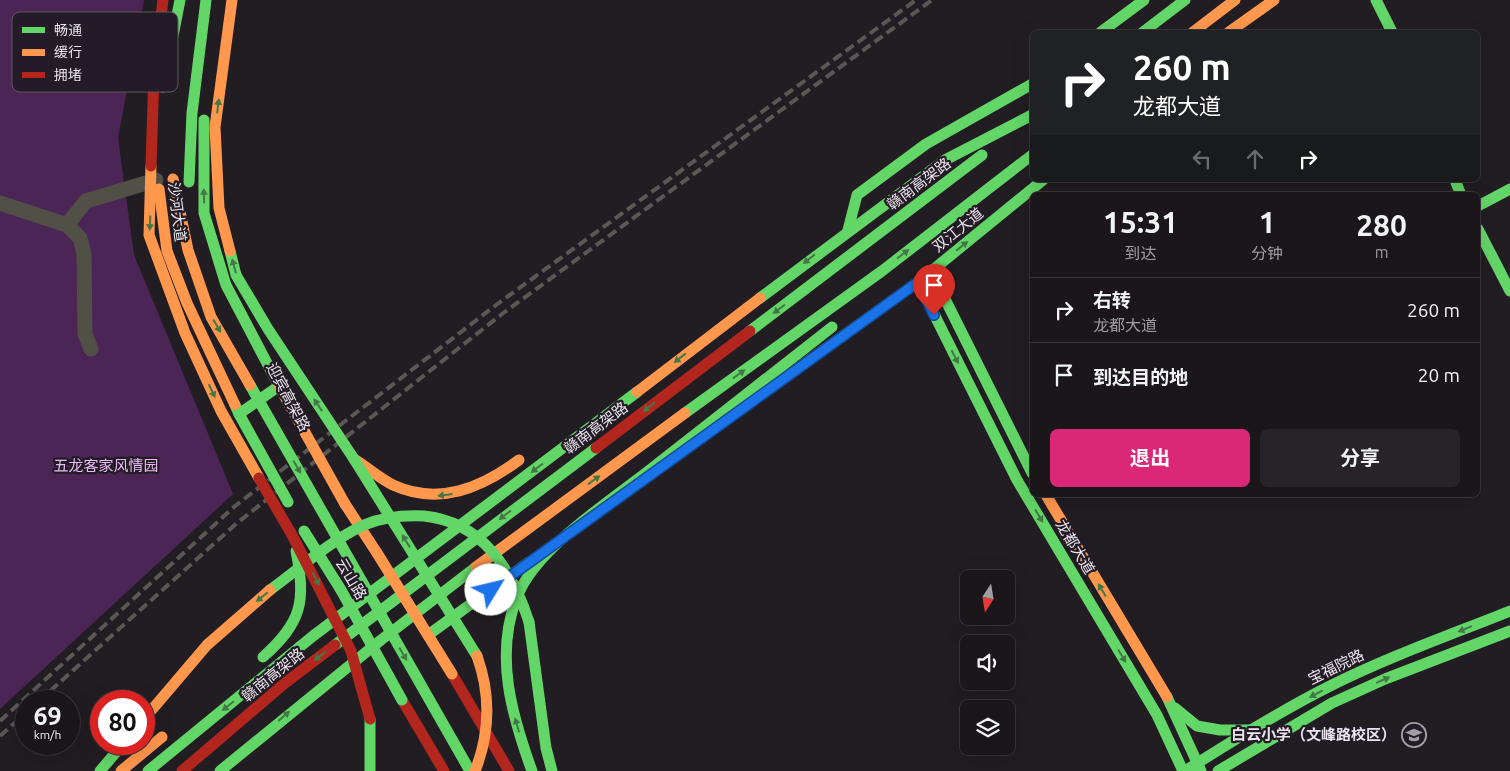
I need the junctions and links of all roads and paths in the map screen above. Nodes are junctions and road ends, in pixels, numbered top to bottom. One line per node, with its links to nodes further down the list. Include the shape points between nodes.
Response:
1 (191, 0): 10 (main road)
2 (206, 0): 31 (main road, via 189,132)
3 (223, 0): 41 (main road, 沙河大道, one-way to 3, via 226,284 204,213 206,104)
4 (232, 0): 44 (main road, one-way to 4, bridge, via 236,275 219,208 215,127)
5 (1144, 0): 11 (main road)
6 (1185, 0): 12 (main road)
7 (1235, 0): 13 (main road)
8 (1274, 0): 14 (main road)
9 (1376, 0): 15 (main road)
10 (187, 27)
11 (1104, 30)
12 (1146, 30)
13 (1196, 30)
14 (1232, 30)
15 (1391, 30)
16 (1030, 85): 29 (main road, via 926,144 857,195)
17 (154, 92): 49 (main road, one-way to 49, bridge, via 150,235 185,333 221,411)
18 (163, 92): 23 (main road, 沙河大道)
19 (1030, 117): 29 (main road, via 945,160)
20 (1030, 118): 68 (main road, 赣南高架路, one-way to 68, via 285,683)
21 (1030, 157): 34 (main road, one-way to 21)
22 (173, 170): 72 (main road, 迎宾高架路, one-way to 72, bridge, via 188,250 211,317)
23 (157, 179): 28 (street, via 86,202); 42 (main road, 沙河大道, via 167,251 187,303)
24 (1041, 182): 35 (main road, 双江大道, one-way to 24)
25 (1510, 189): 27 (main road)
26 (0, 204): 28 (street)
27 (1480, 205)
28 (67, 225): 39 (street, via 80,238 84,254 85,334)
29 (848, 230): 32 (main road); 67 (main road, one-way to 67, via 313,636)
30 (1480, 233): 37 (main road)
31 (198, 238)
32 (803, 249)
33 (207, 265): 38 (main road)
34 (884, 269): 69 (main road, one-way to 34, via 302,700 533,525); 76 (main road, one-way to 34, bridge, via 511,703 506,665 506,636 513,607 529,574 570,533 839,320)
35 (931, 271): 36 (main road, 双江大道); 45 (main road)
36 (918, 282): 47 (main road, 龙都大道, one-way to 47); 55 (main road, 双江大道)
37 (1510, 291)
38 (242, 340)
39 (91, 349)
40 (262, 382): 50 (main road, 迎宾高架路)
41 (279, 386): 42 (main road); 55 (main road, 沙河大道, bridge, via 345,504)
42 (239, 414): 63 (main road, 云山路, bridge)
43 (530, 452): 44 (main road, one-way to 44, via 481,486 438,496 394,485)
44 (354, 459): 73 (main road, one-way to 44, bridge, via 484,750 489,720 487,689 478,657)
45 (1030, 468)
46 (1030, 473): 47 (main road)
47 (1017, 480): 78 (main road, 龙都大道, one-way to 78, via 1157,715)
48 (1047, 497): 57 (main road, 龙都大道, one-way to 48)
49 (292, 535): 56 (main road, bridge, via 303,586 299,615 285,638); 70 (main road, one-way to 70, bridge, via 351,651 370,718)
50 (363, 559)
51 (373, 576): 54 (main road)
52 (1510, 611): 60 (main road, 宝福院路, one-way to 60, via 1329,686)
53 (1510, 631): 79 (main road, 宝福院路, one-way to 53, via 1332,704 1385,679)
54 (407, 635)
55 (428, 635): 61 (main road, bridge, via 452,674)
56 (256, 663)
57 (1170, 704): 60 (main road, via 1197,726); 64 (main road, 龙都大道)
58 (155, 705): 77 (main road, one-way to 58, bridge, via 529,622 508,569 489,545 469,530 448,521 421,516 375,521 330,546 230,623)
59 (172, 729): 66 (main road)
60 (1249, 730): 64 (main road, 宝福院路)
61 (474, 736): 63 (main road); 74 (main road); 75 (main road)
62 (114, 755): 65 (main road)
63 (437, 760): 71 (main road, 云山路)
64 (1199, 767): 78 (main road, 宝福院路)
65 (100, 771)
66 (121, 771)
67 (148, 771)
68 (182, 771)
69 (220, 771)
70 (370, 771)
71 (444, 771)
72 (470, 771)
73 (475, 771)
74 (486, 771)
75 (509, 771)
76 (532, 771)
77 (552, 771)
78 (1184, 771)
79 (1218, 771)

